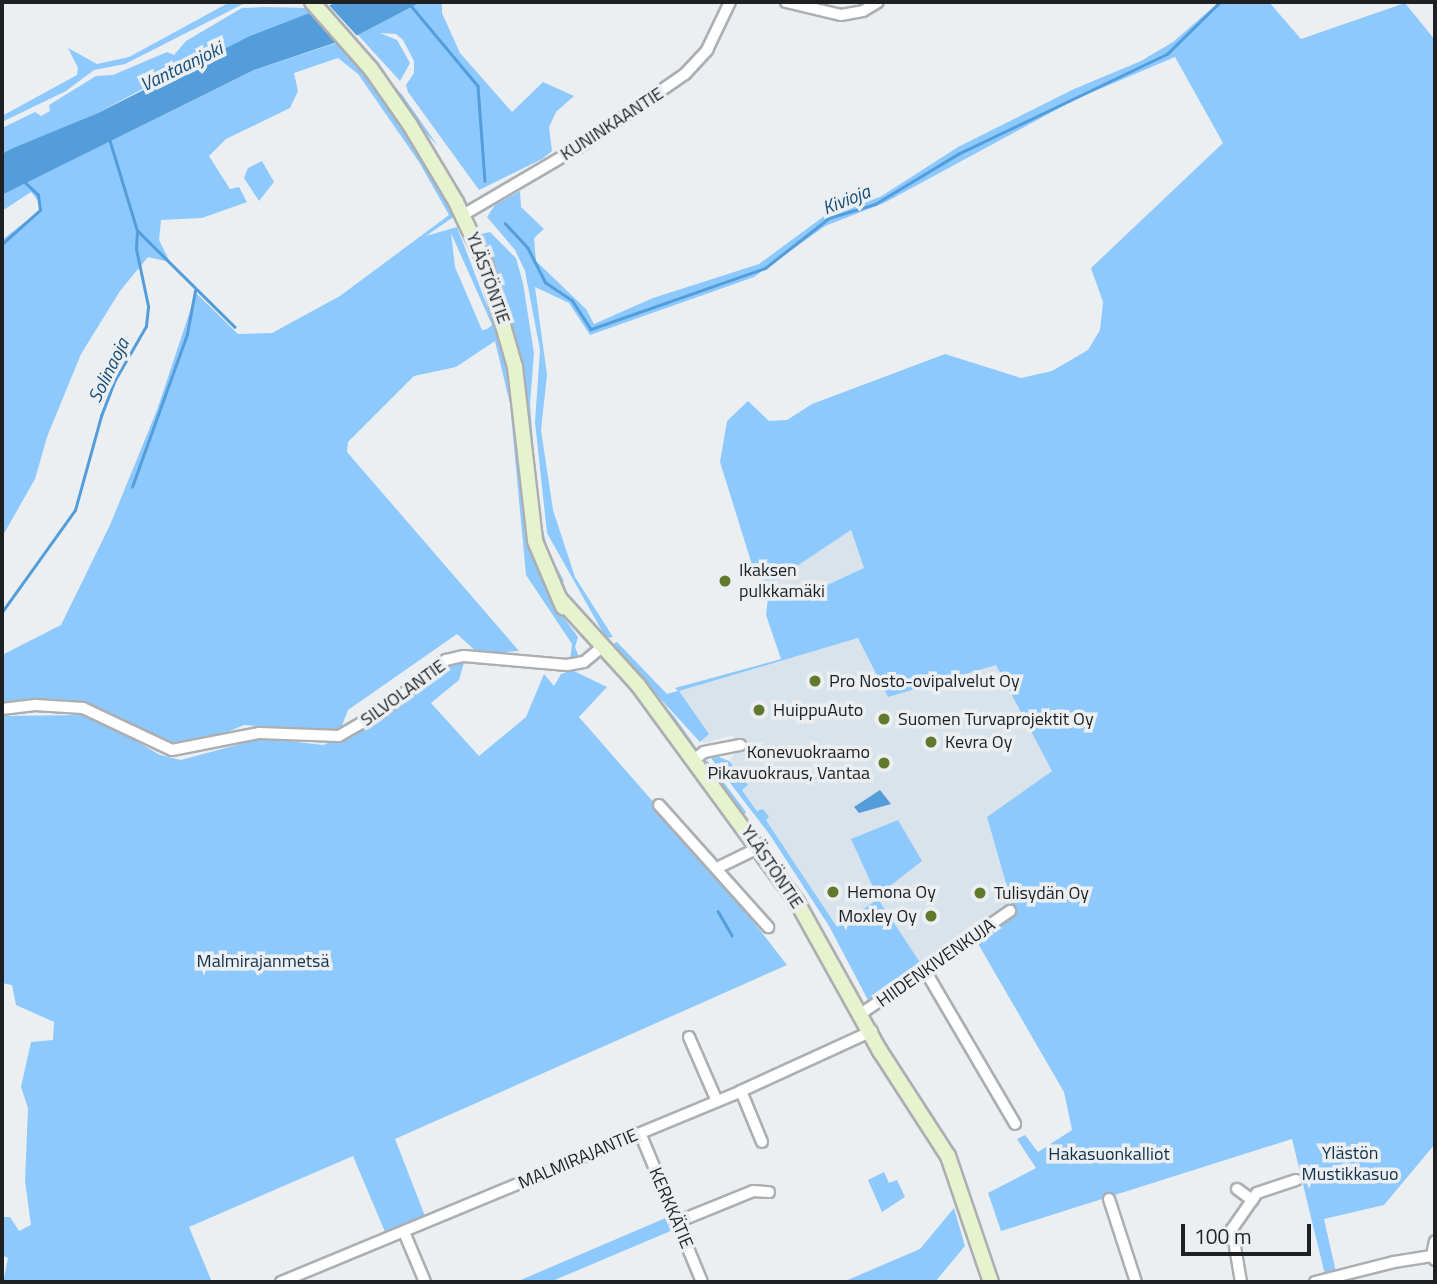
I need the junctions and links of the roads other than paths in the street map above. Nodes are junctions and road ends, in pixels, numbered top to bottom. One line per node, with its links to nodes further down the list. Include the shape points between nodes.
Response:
1 (312, 2): 5 (main road, YLÄSTÖNTIE, via 355,50 410,125)
2 (730, 2): 5 (street, KUNINKAANTIE, via 707,50 685,74 584,144)
3 (786, 2): 4 (street, via 841,15 863,12)
4 (878, 2)
5 (463, 215): 6 (main road, YLÄSTÖNTIE, via 495,288 509,338 531,519 544,568 559,598)
6 (598, 650): 7 (street, SILVOLANTIE, via 584,662 567,665 464,656 446,660 382,711 339,736 259,733 172,750 83,709 35,705); 9 (main road, YLÄSTÖNTIE)
7 (2, 709)
8 (740, 745): 9 (street, via 704,752)
9 (695, 760): 11 (main road, YLÄSTÖNTIE)
10 (659, 805): 12 (street)
11 (760, 846): 12 (street); 16 (main road, YLÄSTÖNTIE)
12 (717, 868): 14 (street)
13 (1010, 911): 15 (street, HIIDENKIVENKUJA)
14 (768, 927)
15 (926, 972): 16 (street, HIIDENKIVENKUJA); 21 (street)
16 (862, 1013): 17 (main road, YLÄSTÖNTIE)
17 (872, 1031): 19 (street, MALMIRAJANTIE); 36 (main road, YLÄSTÖNTIE, via 898,1064 958,1179)
18 (689, 1037): 20 (street)
19 (741, 1091): 20 (street, MALMIRAJANTIE); 23 (street)
20 (717, 1101): 22 (street, MALMIRAJANTIE)
21 (1015, 1124)
22 (640, 1133): 29 (street, KERKKÄTIE); 30 (street, MALMIRAJANTIE)
23 (762, 1142)
24 (1296, 1180): 28 (street, via 1268,1187)
25 (1237, 1189): 28 (street)
26 (769, 1192): 29 (street, via 752,1191)
27 (1109, 1199): 37 (street)
28 (1252, 1200): 38 (street, via 1232,1229)
29 (677, 1222): 35 (street, KERKKÄTIE)
30 (404, 1232): 33 (street, MALMIRAJANTIE); 34 (street)
31 (1435, 1241): 32 (street)
32 (1434, 1258): 39 (street)
33 (281, 1282)
34 (425, 1282)
35 (702, 1282)
36 (990, 1282)
37 (1136, 1282)
38 (1241, 1282)
39 (1319, 1282)

